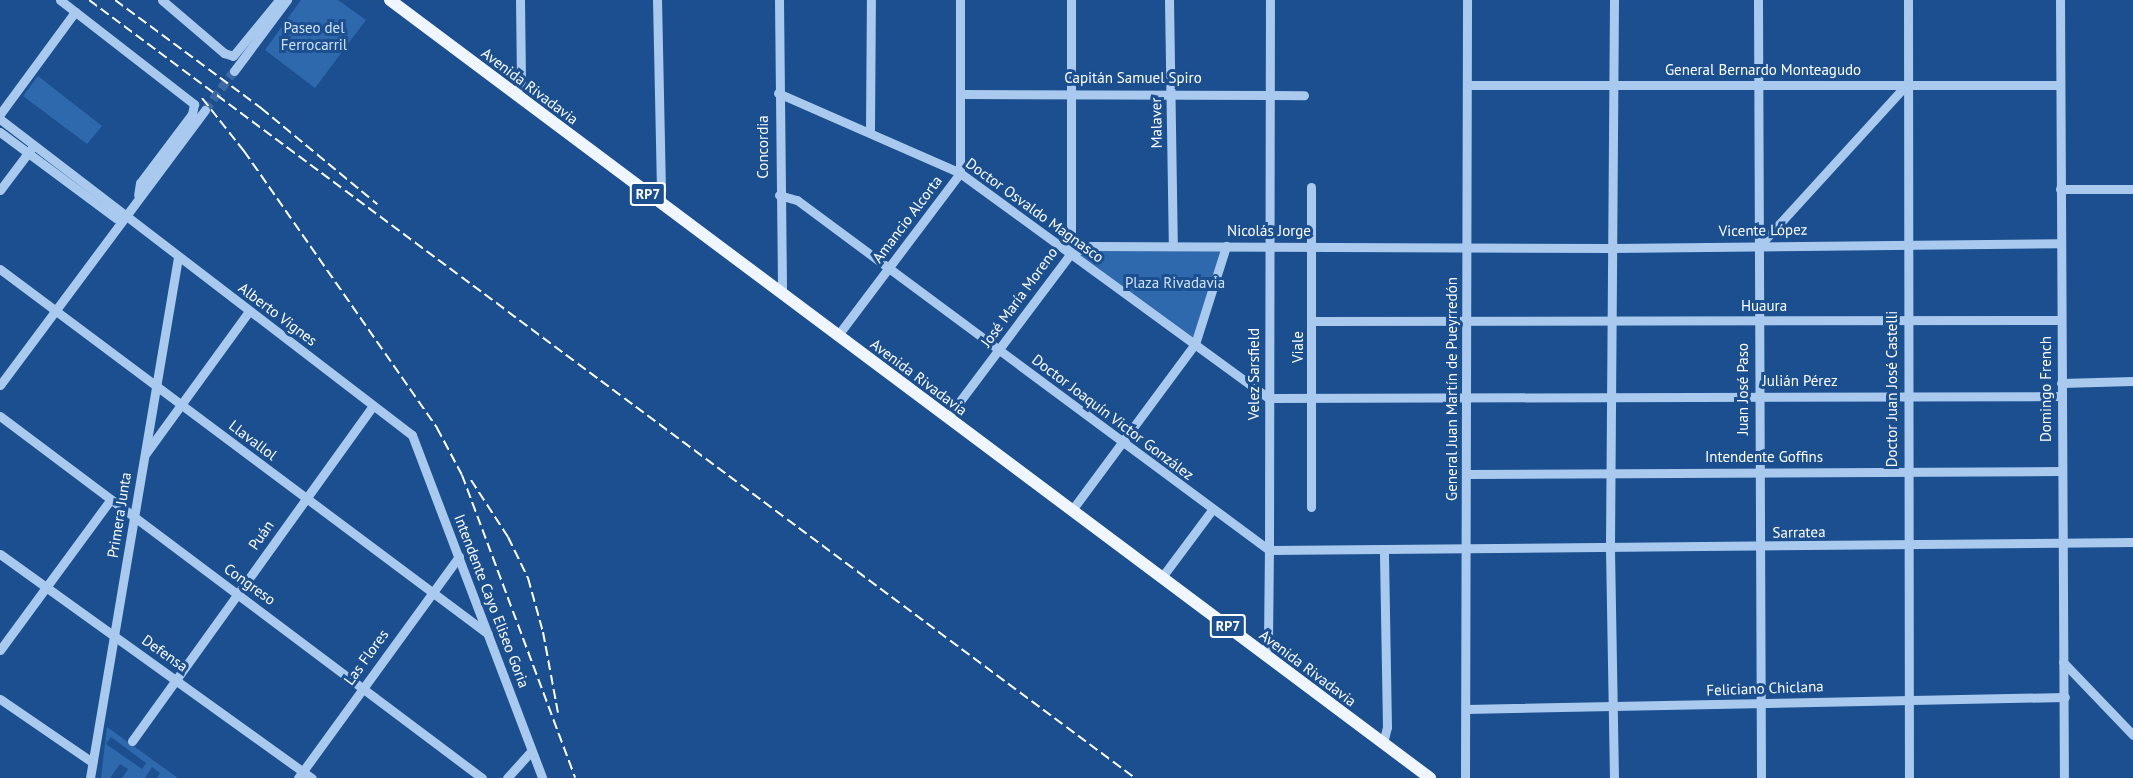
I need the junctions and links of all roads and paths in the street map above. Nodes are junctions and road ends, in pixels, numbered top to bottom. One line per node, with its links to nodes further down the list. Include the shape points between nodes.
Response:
1 (60, 0): 19 (street)
2 (162, 0): 3 (street, via 224,53 233,56)
3 (279, 0)
4 (287, 0): 20 (street)
5 (390, 0): 29 (main road, Avenida Rivadavia / RP7)
6 (519, 0): 29 (street, via 521,81)
7 (657, 0): 47 (street, via 662,190)
8 (778, 0): 26 (street, Concordia)
9 (871, 0): 36 (street)
10 (960, 0): 30 (street, Amancio Alcorta)
11 (1071, 0): 27 (street, José María Moreno)
12 (1169, 0): 28 (street, Malaver)
13 (1270, 0): 31 (street, Velez Sarsfield)
14 (1467, 0): 21 (street, General Juan Martín de Pueyrredón)
15 (1614, 0): 22 (street)
16 (1758, 0): 23 (street, Juan José Paso)
17 (1908, 0): 24 (street, Doctor Juan José Castelli)
18 (2060, 0): 25 (street, Domingo French)
19 (75, 12): 33 (street); 34 (street)
20 (234, 71)
21 (1467, 85): 22 (street, General Bernardo Monteagudo); 56 (street, General Juan Martín de Pueyrredón)
22 (1612, 85): 23 (street, General Bernardo Monteagudo); 57 (street)
23 (1756, 85): 24 (street, General Bernardo Monteagudo); 50 (street, Juan José Paso)
24 (1906, 85): 25 (street, General Bernardo Monteagudo); 50 (street); 52 (street, Doctor Juan José Castelli)
25 (2059, 85): 42 (street, Domingo French)
26 (778, 93): 36 (street, Doctor Osvaldo Magnasco); 45 (street, Concordia)
27 (1069, 93): 28 (street, Capitán Samuel Spiro); 30 (street, Capitán Samuel Spiro); 58 (street, José María Moreno)
28 (1170, 93): 31 (street, Capitán Samuel Spiro); 53 (street, Malaver)
29 (516, 94): 47 (main road, Avenida Rivadavia / RP7)
30 (961, 94): 40 (street, Amancio Alcorta)
31 (1269, 94): 32 (street, Capitán Samuel Spiro); 51 (street, Velez Sarsfield)
32 (1304, 95)
33 (200, 109): 46 (street); 46 (street, via 140,183)
34 (0, 114)
35 (0, 119): 38 (street, Alberto Vignes)
36 (870, 130): 40 (street, Doctor Osvaldo Magnasco)
37 (0, 132): 39 (street, Alberto Vignes)
38 (35, 144): 39 (street); 48 (street, Alberto Vignes, via 122,209)
39 (28, 153): 44 (street); 48 (street, Alberto Vignes, via 116,218)
40 (960, 173): 58 (street, Doctor Osvaldo Magnasco); 61 (street, Amancio Alcorta)
41 (1311, 187): 55 (street, Viale)
42 (2060, 189): 43 (street); 49 (street, Domingo French)
43 (2133, 189)
44 (0, 190)
45 (779, 195): 61 (street, Doctor Joaquín Victor González, via 797,200); 62 (street, Concordia)
46 (137, 199): 48 (street)
47 (655, 199): 62 (main road, Avenida Rivadavia / RP7)
48 (125, 217): 59 (street, Alberto Vignes); 63 (street)
49 (2059, 243): 52 (street, Vicente López); 65 (street, Domingo French)
50 (1760, 244): 52 (street, Vicente López); 57 (street, Vicente López); 67 (street, Juan José Paso)
51 (1269, 245): 54 (street, Nicolás Jorge); 55 (street, Nicolás Jorge); 82 (street, Velez Sarsfield)
52 (1907, 245): 68 (street, Doctor Juan José Castelli)
53 (1173, 246): 54 (street, Nicolás Jorge); 58 (street, Nicolás Jorge, via 1091,246)
54 (1226, 246): 72 (street)
55 (1313, 246): 56 (street, Nicolás Jorge); 66 (street, Viale)
56 (1468, 247): 57 (street, Vicente López); 70 (street, General Juan Martín de Pueyrredón)
57 (1612, 248): 69 (street)
58 (1071, 253): 72 (street, Doctor Osvaldo Magnasco); 73 (street, José María Moreno)
59 (178, 258): 64 (street, Alberto Vignes); 77 (street, Primera Junta)
60 (0, 268): 63 (street, Llavallol)
61 (889, 269): 71 (street, Amancio Alcorta); 73 (street, Doctor Joaquín Victor González)
62 (782, 293): 71 (main road, Avenida Rivadavia / RP7)
63 (55, 310): 76 (street); 77 (street, Llavallol)
64 (249, 311): 85 (street); 86 (street, Alberto Vignes)
65 (2060, 320): 68 (street, Huaura); 75 (street, Domingo French)
66 (1313, 321): 70 (street, Huaura); 80 (street, Viale)
67 (1758, 321): 68 (street, Huaura); 69 (street, Huaura); 81 (street, Juan José Paso)
68 (1907, 321): 78 (street, Doctor Juan José Castelli)
69 (1611, 322): 70 (street, Huaura); 83 (street)
70 (1467, 323): 84 (street, General Juan Martín de Pueyrredón)
71 (838, 335): 88 (main road, Avenida Rivadavia / RP7)
72 (1195, 344): 82 (street, Doctor Osvaldo Magnasco); 90 (street)
73 (998, 351): 88 (street, José María Moreno); 90 (street, Doctor Joaquín Victor González)
74 (2133, 381): 75 (street)
75 (2061, 382): 79 (street, Domingo French)
76 (0, 385)
77 (155, 385): 85 (street, Llavallol); 91 (street, Primera Junta)
78 (1908, 396): 79 (street, Julián Pérez); 81 (street, Julián Pérez); 92 (street, Doctor Juan José Castelli)
79 (2061, 396): 93 (street, Domingo French)
80 (1312, 397): 82 (street); 84 (street); 99 (street, Viale)
81 (1758, 397): 83 (street, Julián Pérez); 95 (street, Juan José Paso)
82 (1269, 398): 108 (street, Velez Sarsfield)
83 (1611, 398): 84 (street, Julián Pérez); 94 (street)
84 (1468, 399): 96 (street, General Juan Martín de Pueyrredón)
85 (181, 404): 91 (street); 97 (street, Llavallol)
86 (373, 405): 89 (street, Alberto Vignes); 97 (street, Puán)
87 (0, 416): 98 (street, Congreso)
88 (948, 417): 100 (main road, Avenida Rivadavia / RP7)
89 (412, 435): 112 (street, Intendente Cayo Eliseo Goria)
90 (1122, 442): 100 (street); 101 (street, Doctor Joaquín Victor González)
91 (144, 454): 102 (street, Primera Junta)
92 (1908, 471): 93 (street, Intendente Goffins); 95 (street, Intendente Goffins); 105 (street, Doctor Juan José Castelli)
93 (2061, 471): 104 (street, Domingo French)
94 (1610, 472): 95 (street, Intendente Goffins); 96 (street, Intendente Goffins); 107 (street)
95 (1758, 472): 106 (street, Juan José Paso)
96 (1467, 474): 110 (street, General Juan Martín de Pueyrredón)
97 (305, 498): 115 (street, Llavallol); 116 (street, Puán)
98 (111, 499): 102 (street, Congreso); 114 (street)
99 (1311, 507)
100 (1072, 510): 113 (main road, Avenida Rivadavia / RP7)
101 (1212, 510): 108 (street, Doctor Joaquín Victor González); 113 (street)
102 (134, 516): 116 (street, Congreso); 118 (street, Primera Junta)
103 (2133, 542): 104 (street, Sarratea)
104 (2061, 543): 105 (street, Sarratea); 121 (street, Domingo French)
105 (1907, 546): 106 (street, Sarratea); 126 (street, Doctor Juan José Castelli)
106 (1758, 548): 107 (street, Sarratea); 127 (street, Juan José Paso)
107 (1610, 549): 110 (street, Sarratea); 128 (street)
108 (1269, 550): 109 (street); 120 (street, Velez Sarsfield)
109 (1384, 550): 110 (street); 132 (street, via 1387,728)
110 (1466, 550): 129 (street, General Juan Martín de Pueyrredón)
111 (0, 554): 114 (street, Defensa)
112 (459, 556): 115 (street, Las Flores); 117 (street, Intendente Cayo Eliseo Goria)
113 (1162, 577): 120 (main road, Avenida Rivadavia / RP7)
114 (46, 588): 118 (street, Defensa); 119 (street)
115 (432, 592): 117 (street, Llavallol); 123 (street, Las Flores)
116 (237, 594): 122 (street, Puán); 123 (street, Congreso)
117 (488, 634): 133 (street, Intendente Cayo Eliseo Goria)
118 (113, 636): 122 (street, Defensa); 134 (street, Primera Junta)
119 (0, 650)
120 (1265, 654): 132 (main road, Avenida Rivadavia / RP7)
121 (2063, 662): 124 (street, Domingo French); 130 (street)
122 (176, 679): 131 (street, Puán); 135 (street, Defensa)
123 (363, 687): 135 (street, Las Flores); 138 (street, Congreso)
124 (2065, 697): 126 (street, Feliciano Chiclana); 146 (street, Domingo French)
125 (0, 699): 134 (street)
126 (1909, 699): 127 (street, Feliciano Chiclana); 145 (street, Doctor Juan José Castelli)
127 (1761, 703): 128 (street, Feliciano Chiclana); 144 (street, Juan José Paso)
128 (1614, 708): 129 (street, Feliciano Chiclana); 143 (street)
129 (1466, 709): 142 (street, General Juan Martín de Pueyrredón)
130 (2133, 735)
131 (132, 741)
132 (1383, 743): 141 (main road, Avenida Rivadavia / RP7)
133 (531, 752): 139 (street); 140 (street, Intendente Cayo Eliseo Goria)
134 (92, 762): 136 (street, Primera Junta)
135 (300, 775): 137 (street, Defensa)
136 (90, 778)
137 (312, 778)
138 (482, 778)
139 (507, 778)
140 (542, 778)
141 (1430, 778)
142 (1465, 778)
143 (1614, 778)
144 (1761, 778)
145 (1909, 778)
146 (2064, 778)

